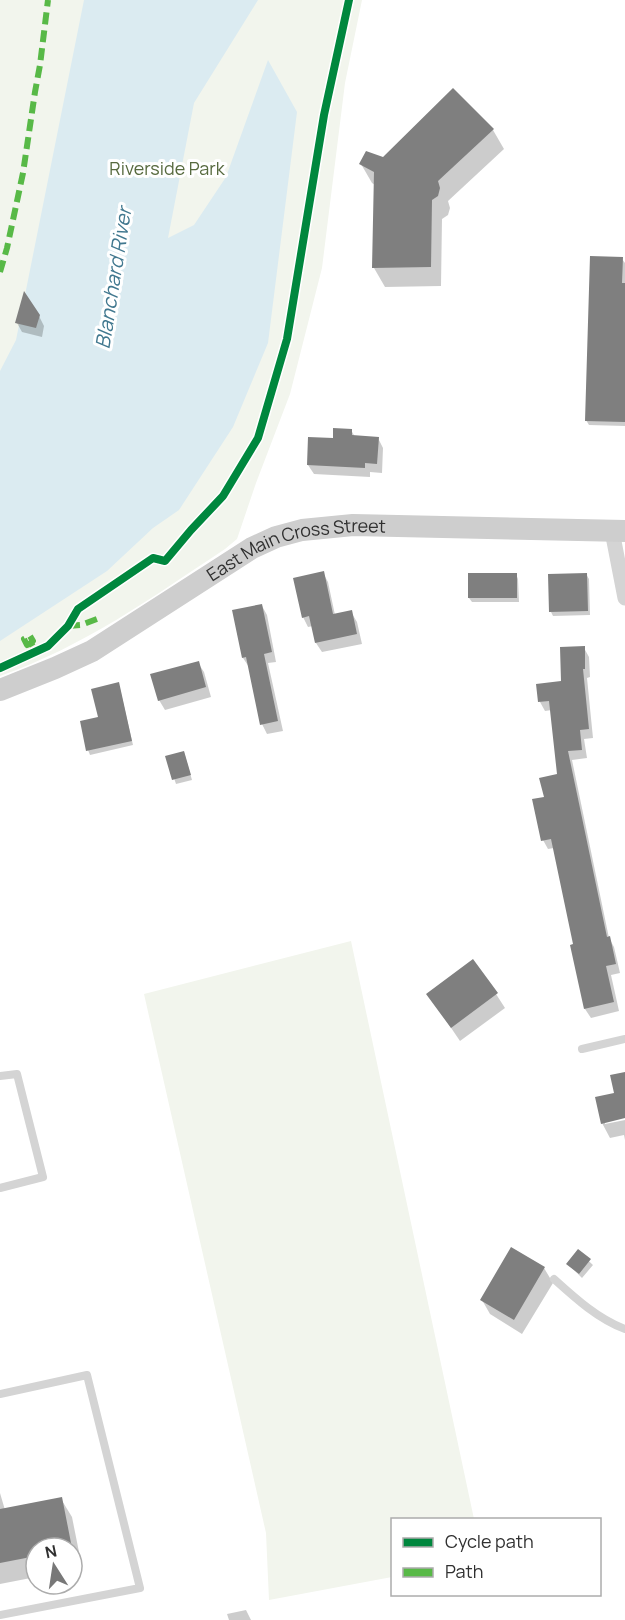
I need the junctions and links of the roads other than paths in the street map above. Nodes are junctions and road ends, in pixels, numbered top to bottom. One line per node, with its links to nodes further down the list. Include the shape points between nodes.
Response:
1 (618, 531): 2 (street); 3 (main road, East Main Cross Street, via 353,525 293,532 252,548 92,651)
2 (625, 598)
3 (0, 690)
4 (625, 1040): 5 (lane)
5 (582, 1049)
6 (0, 1076): 7 (lane, via 17,1074 43,1177)
7 (0, 1188)
8 (554, 1279): 9 (lane, via 575,1298)
9 (625, 1329)
10 (0, 1394): 11 (lane, via 87,1375 140,1588)
11 (0, 1615)

